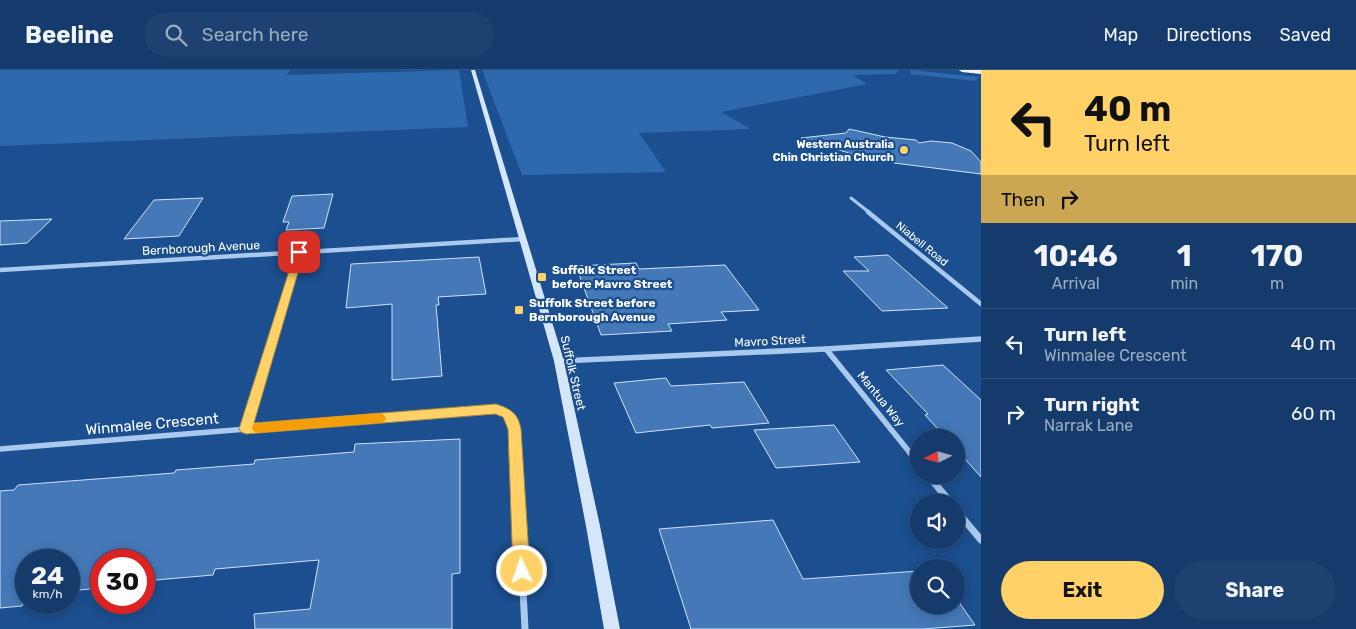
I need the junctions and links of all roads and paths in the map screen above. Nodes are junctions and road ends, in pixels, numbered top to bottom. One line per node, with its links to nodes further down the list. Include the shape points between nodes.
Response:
1 (473, 70): 5 (street, Suffolk Street)
2 (962, 70): 3 (main road)
3 (981, 72)
4 (851, 198): 8 (street, Niabell Road)
5 (523, 239): 6 (street, Bernborough Avenue); 11 (street, Suffolk Street)
6 (299, 252): 7 (street, Bernborough Avenue); 12 (street)
7 (0, 270)
8 (981, 304)
9 (981, 339): 10 (street, Mavro Street)
10 (826, 349): 11 (street, Mavro Street); 14 (street, Mantua Way)
11 (559, 361): 20 (street, Suffolk Street)
12 (246, 429): 13 (street, Winmalee Crescent); 19 (street, Winmalee Crescent, via 496,409 508,414 515,429)
13 (0, 448)
14 (910, 453)
15 (935, 484): 16 (street)
16 (943, 494)
17 (965, 521): 18 (street)
18 (981, 540)
19 (525, 629)
20 (612, 629)

